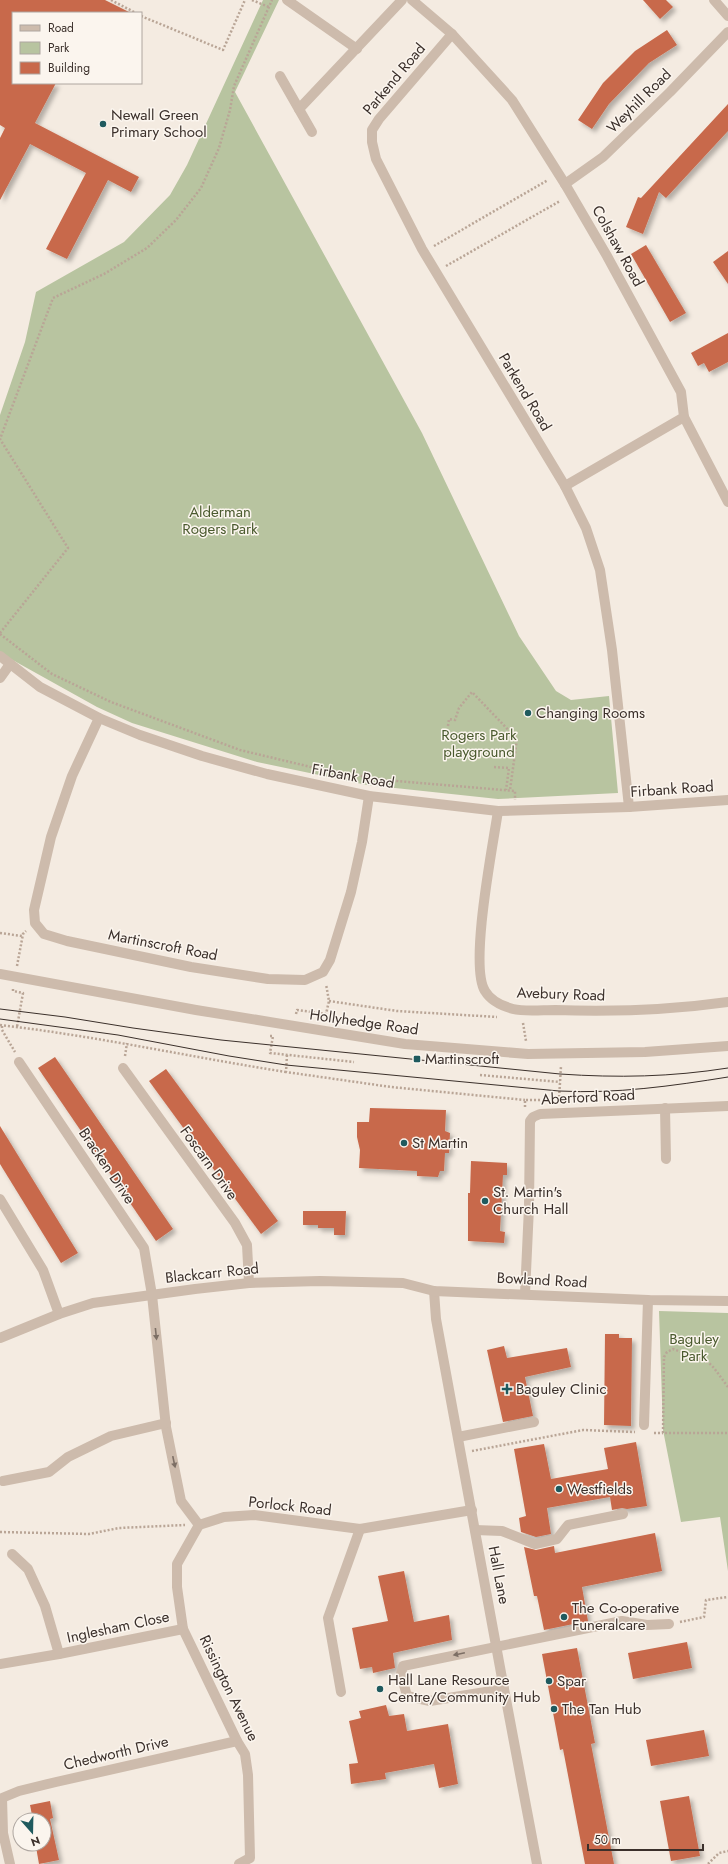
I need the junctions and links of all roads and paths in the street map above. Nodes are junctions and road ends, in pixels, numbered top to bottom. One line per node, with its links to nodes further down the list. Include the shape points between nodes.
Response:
1 (111, 0): 10 (path)
2 (245, 0): 11 (path, via 223,50)
3 (252, 0): 9 (path)
4 (272, 0): 9 (path)
5 (287, 0): 15 (street)
6 (402, 0): 15 (street)
7 (412, 0): 14 (street, Colshaw Road)
8 (714, 0): 12 (street)
9 (269, 7): 27 (path, via 234,86 219,148 201,188 176,220 147,248 104,274 53,298 0,438 68,548)
10 (134, 12)
11 (142, 16)
12 (728, 16)
13 (728, 32): 20 (street, Weyhill Road, via 603,158)
14 (452, 34): 19 (street, Colshaw Road, via 512,100); 22 (street, Parkend Road, via 372,130 376,159)
15 (357, 49): 17 (street)
16 (280, 76): 17 (street)
17 (299, 109): 18 (street)
18 (312, 132)
19 (559, 173): 20 (street, Colshaw Road); 22 (path)
20 (565, 184): 21 (street, Colshaw Road)
21 (572, 195): 23 (path); 24 (street, Colshaw Road, via 681,392)
22 (424, 252): 23 (street, Parkend Road)
23 (435, 272): 25 (street, Parkend Road)
24 (684, 416): 25 (street); 26 (street, Colshaw Road)
25 (565, 486): 38 (street, Parkend Road, via 586,528 600,570 612,650)
26 (728, 502)
27 (0, 634): 34 (path, via 52,674 111,702 240,750 315,768 385,780)
28 (0, 656): 29 (street, Firbank Road)
29 (10, 664): 30 (street); 31 (street, Firbank Road, via 40,687)
30 (0, 678)
31 (99, 718): 36 (street, Firbank Road, via 140,735 217,760 267,774); 43 (street, Martinscroft Road, via 72,776 47,852 34,910 35,923 44,934 191,967 268,979 305,980)
32 (448, 726): 35 (path, via 449,719 455,720 459,708 472,692 517,739)
33 (494, 767): 34 (path, via 509,768)
34 (506, 790): 35 (path)
35 (510, 790): 39 (path, via 516,790)
36 (369, 796): 40 (street, Firbank Road); 43 (street, via 351,892 330,960)
37 (728, 800): 38 (street, Firbank Road)
38 (629, 808): 39 (street, Firbank Road)
39 (514, 810): 40 (street, Firbank Road)
40 (498, 811): 47 (street, Avebury Road, via 480,938 480,977 485,991 496,1002)
41 (0, 933): 42 (path)
42 (22, 936)
43 (323, 972): 45 (path)
44 (0, 974): 50 (street, Hollyhedge Road)
45 (329, 1001): 48 (path, via 397,1011); 50 (path, via 326,1014 297,1010)
46 (728, 1002): 47 (street, Avebury Road, via 703,1006 590,1011)
47 (521, 1010): 53 (path)
48 (501, 1018)
49 (1, 1025): 55 (path); 58 (path, via 54,1031)
50 (294, 1027): 53 (street, Hollyhedge Road, via 405,1044)
51 (265, 1035): 54 (path, via 273,1036 270,1053)
52 (728, 1046): 53 (street, Hollyhedge Road, via 638,1052)
53 (528, 1054)
54 (286, 1055): 56 (path); 58 (path)
55 (19, 1062): 73 (street, Bracken Drive, via 144,1248)
56 (354, 1062)
57 (123, 1068): 70 (street, Foscarn Drive, via 235,1223 246,1245)
58 (286, 1072): 62 (path, via 391,1087)
59 (560, 1074): 61 (path)
60 (480, 1075): 61 (path)
61 (560, 1082): 64 (path, via 559,1099)
62 (525, 1100): 63 (path); 67 (path)
63 (545, 1100)
64 (552, 1100)
65 (728, 1106): 66 (street, Aberford Road)
66 (665, 1108): 67 (street, Aberford Road); 68 (street)
67 (529, 1115): 72 (street, Aberford Road, via 529,1207)
68 (666, 1159)
69 (0, 1199): 76 (street, via 43,1270)
70 (249, 1283): 71 (street, Blackcarr Road, via 403,1283); 73 (street, Blackcarr Road)
71 (434, 1290): 72 (street, Bowland Road); 84 (street, Hall Lane, via 436,1319)
72 (525, 1294): 74 (street, Bowland Road)
73 (152, 1295): 76 (street, Blackcarr Road, via 93,1303); 80 (street, one-way to 80)
74 (648, 1300): 75 (street, Bowland Road); 81 (street)
75 (728, 1301)
76 (59, 1314): 77 (street, Blackcarr Road)
77 (0, 1338)
78 (728, 1387): 82 (path, via 714,1368 700,1358 673,1349 667,1352 664,1357)
79 (534, 1422): 84 (street)
80 (166, 1423): 86 (street, via 111,1436 68,1457 49,1472); 89 (street, one-way to 89, via 181,1501)
81 (645, 1430): 82 (path); 85 (path, via 582,1430)
82 (663, 1433): 83 (path)
83 (728, 1434)
84 (458, 1437): 85 (street, Hall Lane)
85 (461, 1453): 87 (street, Hall Lane)
86 (3, 1481)
87 (472, 1510): 90 (street, Porlock Road); 91 (street, Hall Lane)
88 (623, 1514): 91 (street, via 568,1525 557,1539 535,1544 502,1532)
89 (199, 1525): 90 (street, Porlock Road, via 224,1517 254,1515); 92 (path, via 119,1528 90,1534); 96 (street, Rissington Avenue, via 177,1564 177,1587)
90 (360, 1529): 101 (street, via 328,1618)
91 (475, 1530): 97 (street, Hall Lane)
92 (0, 1532)
93 (12, 1554): 98 (street, Inglesham Close, via 28,1569 45,1606)
94 (728, 1597): 95 (path, via 706,1600 704,1617)
95 (669, 1624): 97 (street, via 647,1625 622,1621)
96 (183, 1629): 98 (street, Inglesham Close); 102 (street, Rissington Avenue)
97 (497, 1646): 100 (street, Hall Lane); 100 (street, one-way to 100, via 403,1666 401,1674 407,1696 430,1701)
98 (59, 1654): 99 (street, Inglesham Close)
99 (0, 1664)
100 (504, 1690): 107 (street, Hall Lane)
101 (341, 1692)
102 (236, 1741): 103 (street, Chedworth Drive); 106 (street, Rissington Avenue, via 244,1754 250,1806 250,1858)
103 (1, 1797): 105 (street, Chedworth Drive, via 3,1833)
104 (728, 1851): 108 (path, via 719,1852)
105 (10, 1864)
106 (239, 1864)
107 (538, 1864)
108 (708, 1864)

